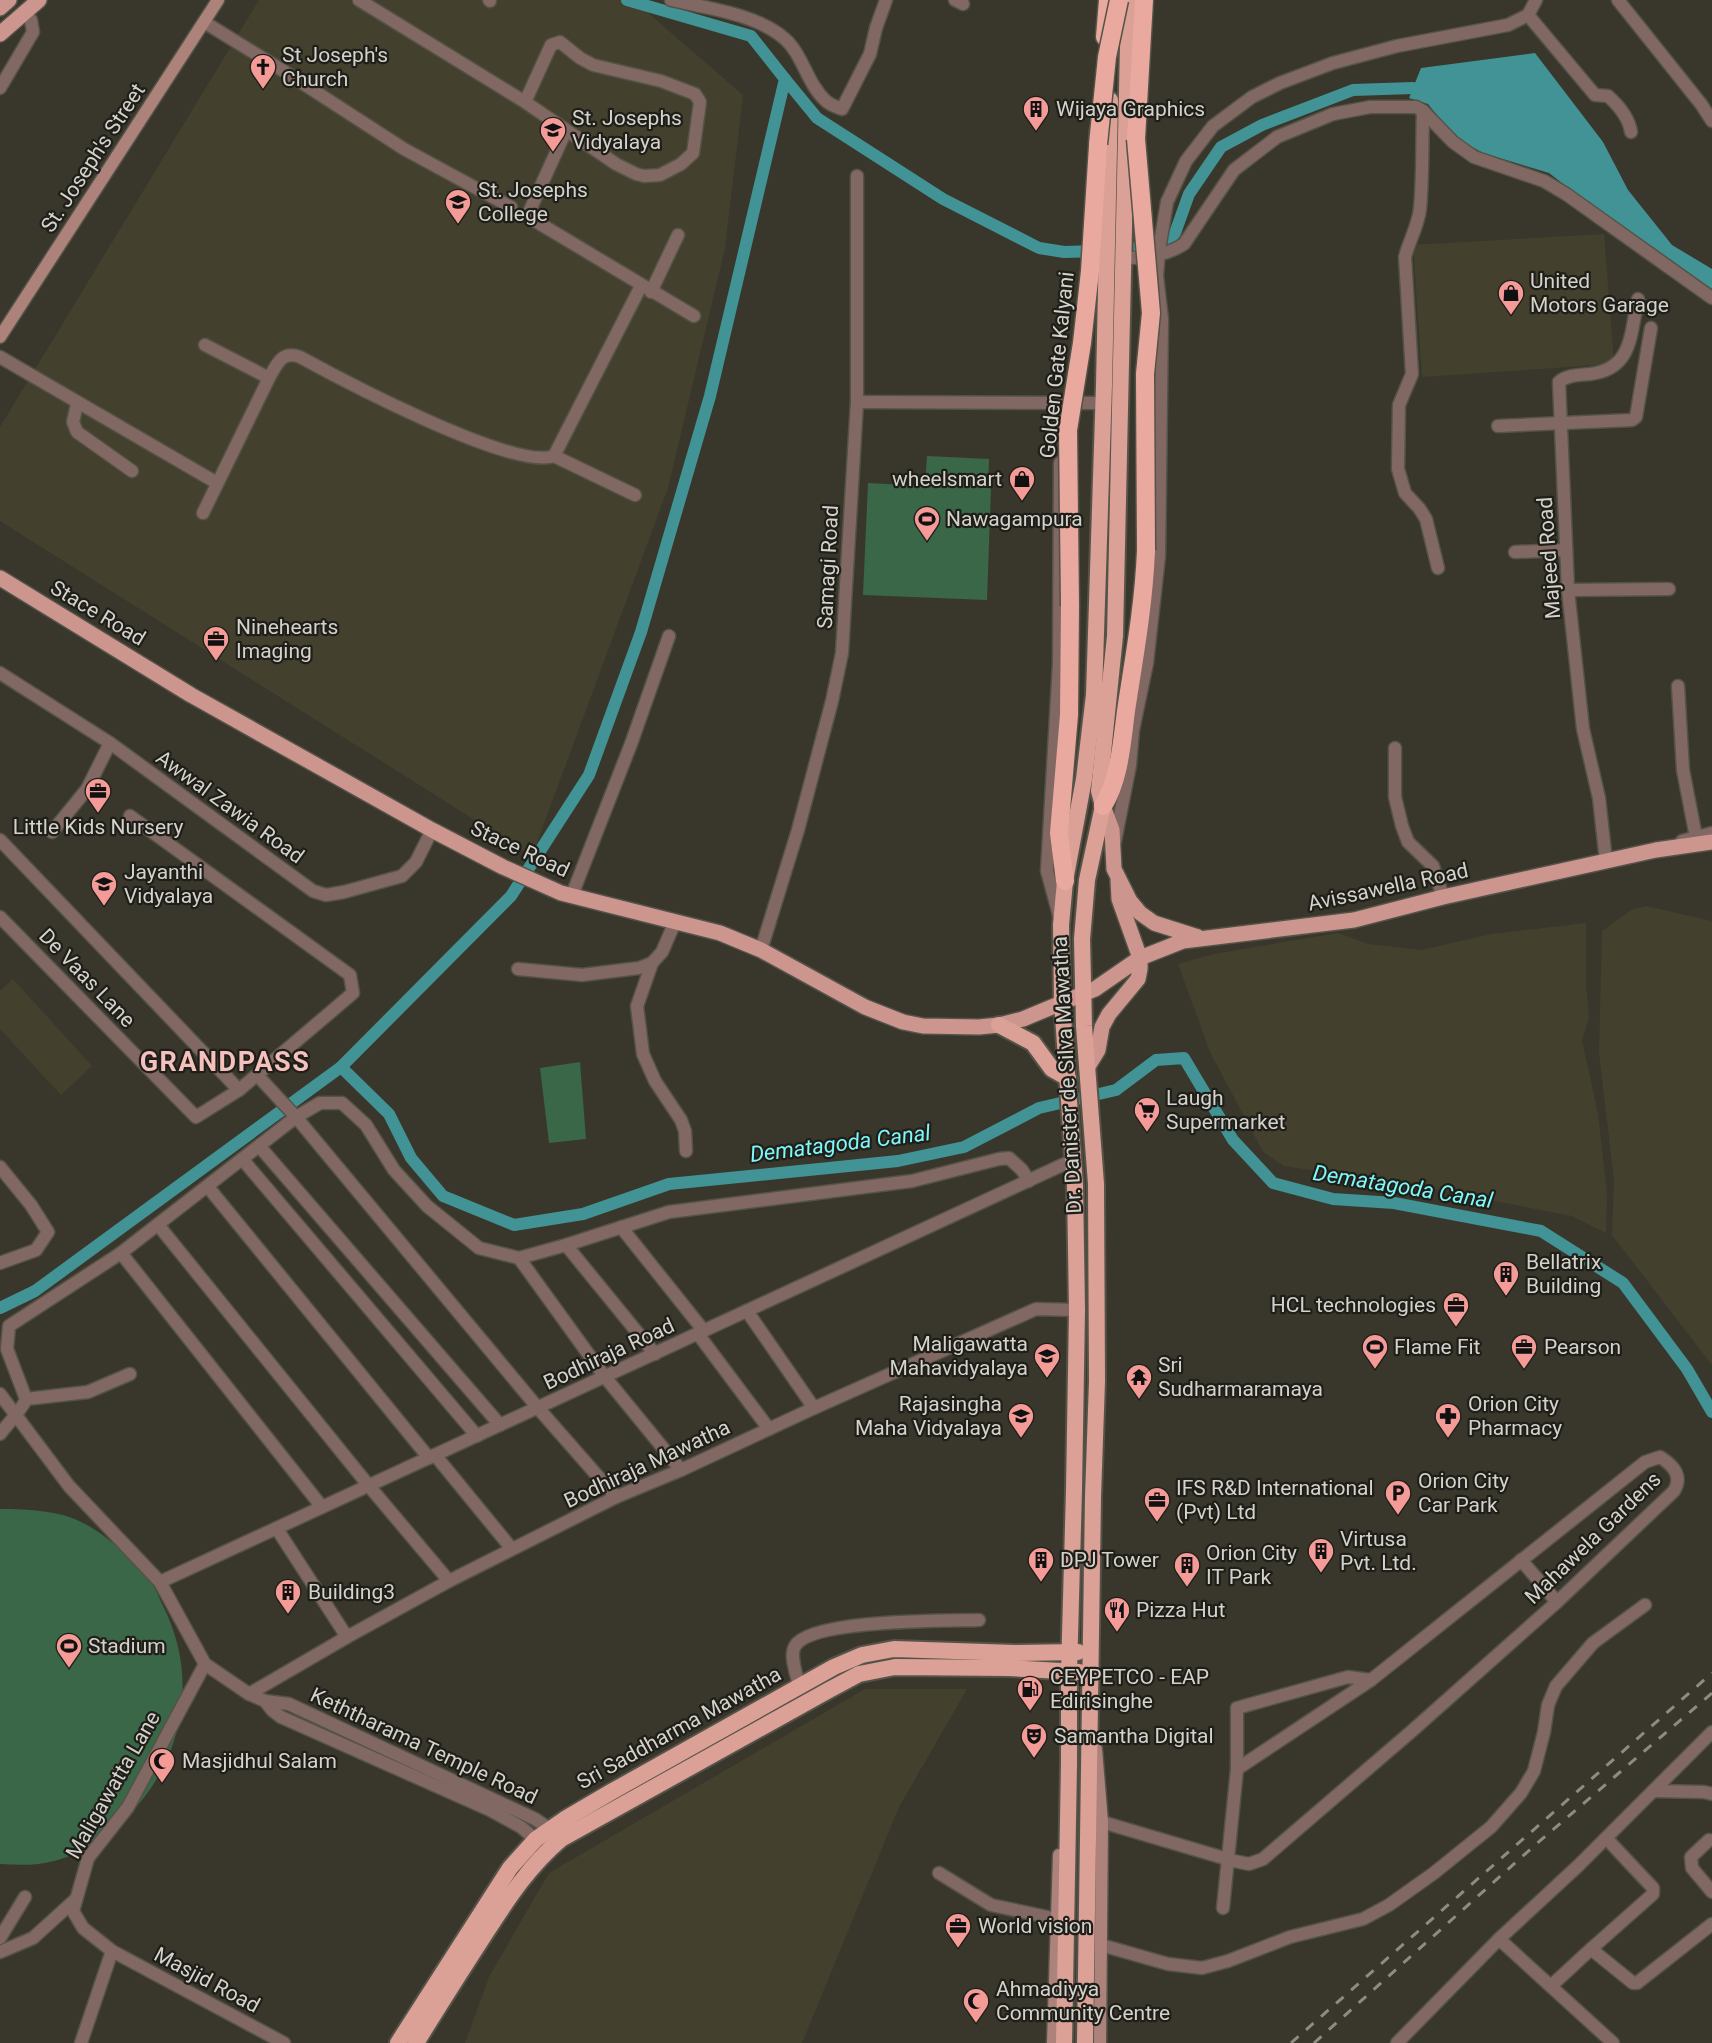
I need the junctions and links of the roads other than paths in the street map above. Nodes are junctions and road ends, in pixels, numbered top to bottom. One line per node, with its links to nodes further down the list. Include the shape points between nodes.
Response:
1 (11, 0): 13 (main road); 14 (main road)
2 (39, 0): 14 (main road)
3 (218, 0): 16 (main road, St. Joseph's Street)
4 (359, 0): 19 (street)
5 (671, 0): 6 (street, via 720,10 773,30 796,52 818,92 842,109 870,54)
6 (886, 0)
7 (1110, 0): 24 (highway, bridge); 41 (highway, Dr. Danister de Silva Mawatha)
8 (1119, 0): 24 (highway, Golden Gate Kalyani, bridge, via 1107,57)
9 (1129, 0): 29 (highway, Dr. Danister de Silva Mawatha)
10 (1144, 0): 61 (highway, bridge, via 1136,139 1151,314 1145,374 1146,550 1125,717 1111,792)
11 (1536, 0): 15 (street)
12 (1623, 1): 21 (street)
13 (0, 8)
14 (25, 12): 17 (main road); 18 (street, via 33,32)
15 (1528, 15): 23 (street, via 1595,95 1608,96 1614,102); 28 (street, via 1492,29 1451,34 1332,63 1252,97 1213,126 1186,161 1167,202)
16 (204, 22): 26 (street, via 404,149); 35 (main road, St. Joseph's Street)
17 (0, 34)
18 (0, 88)
19 (525, 102): 22 (street); 22 (street, via 551,45 556,42 593,65 675,86 695,94 700,102 693,153 660,175 636,174)
20 (1423, 111): 28 (street, via 1408,106 1370,107 1333,114 1277,137 1234,170 1184,244); 31 (street, via 1452,142 1474,157 1544,181 1566,194); 52 (street, via 1420,209 1405,257 1412,374 1399,405 1398,469 1405,493 1426,519)
21 (1712, 121)
22 (564, 130): 30 (street, via 531,210 532,219)
23 (1630, 132)
24 (1098, 144): 73 (highway, Golden Gate Kalyani, bridge, via 1086,314 1068,430 1069,715 1059,833)
25 (858, 176): 39 (street, Samagi Road)
26 (511, 207)
27 (678, 235): 30 (street)
28 (1158, 253): 29 (street); 71 (street, via 1162,319 1160,556 1147,663)
29 (1123, 258): 61 (highway, Dr. Danister de Silva Mawatha, via 1115,636 1099,791)
30 (646, 289): 33 (street); 45 (street)
31 (1712, 298)
32 (1638, 299): 43 (street, Majeed Road, via 1625,356 1615,367 1600,373 1568,376 1559,382)
33 (694, 316)
34 (1651, 328): 43 (street, via 1636,417 1623,422)
35 (0, 337)
36 (205, 345): 38 (street)
37 (0, 357): 42 (street)
38 (269, 378): 45 (street, via 280,358 295,355 467,438 525,455); 47 (street)
39 (857, 402): 40 (street); 81 (street, Samagi Road, via 845,619 838,675 798,830)
40 (1062, 403): 41 (street); 79 (street, via 1059,664 1047,871)
41 (1103, 403): 73 (highway, Dr. Danister de Silva Mawatha, via 1094,695 1079,816)
42 (77, 404): 46 (street, via 73,422 77,432); 47 (street)
43 (1561, 423): 44 (street); 50 (street, Majeed Road)
44 (1498, 426)
45 (554, 456): 48 (street)
46 (132, 471)
47 (217, 483): 49 (street)
48 (635, 495)
49 (203, 513)
50 (1566, 550): 51 (street); 55 (street, Majeed Road)
51 (1515, 552)
52 (1438, 568)
53 (0, 578): 63 (main road, Stace Road, via 191,695)
54 (1670, 589): 55 (street)
55 (1568, 590): 72 (street, Majeed Road, via 1582,729 1599,798)
56 (669, 636): 75 (street)
57 (0, 673): 59 (street, Awwal Zawia Road)
58 (1678, 686): 66 (street, via 1683,770)
59 (110, 742): 63 (street, Awwal Zawia Road, via 313,891 326,895 402,876 416,862); 64 (street, via 87,789)
60 (1395, 748): 76 (street, via 1395,797 1402,826 1408,842 1432,866)
61 (1103, 806): 71 (main road, via 1111,822); 85 (highway, Dr. Danister de Silva Mawatha, via 1085,901)
62 (130, 816): 89 (street, via 350,975 353,993)
63 (432, 830): 75 (main road, Stace Road, via 503,867)
64 (52, 832)
65 (1712, 832): 66 (street)
66 (1696, 837): 69 (street)
67 (0, 840): 91 (street)
68 (1712, 842): 69 (main road, Avissawella Road)
69 (1656, 850): 70 (street); 72 (main road, Avissawella Road)
70 (1712, 850)
71 (1113, 854): 74 (main road)
72 (1606, 861): 76 (main road, Avissawella Road)
73 (1065, 880): 79 (highway, Dr. Danister de Silva Mawatha)
74 (1118, 880): 80 (main road, via 1146,918); 82 (main road, via 1119,899)
75 (572, 895): 78 (main road, Stace Road)
76 (1443, 897): 80 (main road, Avissawella Road, via 1354,920)
77 (0, 917): 91 (street, De Vaas Lane, via 196,1117)
78 (675, 922): 81 (main road, Stace Road, via 720,933); 83 (street, via 662,952)
79 (1061, 925): 86 (highway, Dr. Danister de Silva Mawatha)
80 (1203, 938): 82 (main road, Avissawella Road)
81 (761, 950): 87 (main road, Stace Road, via 865,1007 903,1022 946,1027)
82 (1140, 958): 85 (main road, Avissawella Road); 88 (main road, via 1138,979 1102,1027)
83 (652, 963): 84 (street, via 582,975); 94 (street, via 638,1006 643,1053 681,1120)
84 (518, 969)
85 (1083, 994): 86 (main road, Stace Road); 88 (highway, Dr. Danister de Silva Mawatha)
86 (1062, 1002): 87 (main road, Stace Road); 90 (highway, Dr. Danister de Silva Mawatha)
87 (999, 1025): 90 (highway, via 1033,1043 1052,1069)
88 (1088, 1073): 136 (highway, Dr. Danister de Silva Mawatha, via 1096,1184 1098,1381)
89 (257, 1075): 91 (street); 92 (street)
90 (1069, 1080): 96 (highway, Dr. Danister de Silva Mawatha)
91 (239, 1090)
92 (296, 1117): 93 (street); 104 (street, via 320,1103 342,1103 366,1125 394,1170 427,1206 479,1248); 114 (street)
93 (260, 1147): 95 (street); 117 (street)
94 (686, 1150)
95 (243, 1160): 99 (street); 120 (street)
96 (1073, 1160): 98 (street, Bodhiraja Road); 106 (highway, Dr. Danister de Silva Mawatha)
97 (0, 1167): 105 (street, via 48,1232 36,1250)
98 (1029, 1181): 101 (street, via 1009,1158 912,1181 669,1212); 107 (street, Bodhiraja Road)
99 (208, 1187): 100 (street); 121 (street)
100 (159, 1226): 103 (street); 123 (street)
101 (621, 1227): 102 (street); 108 (street)
102 (566, 1245): 104 (street); 109 (street)
103 (121, 1254): 113 (street, via 9,1326 7,1349); 125 (street)
104 (519, 1258): 111 (street)
105 (0, 1263)
106 (1077, 1310): 115 (street, Bodhiraja Mawatha, via 1036,1309); 135 (highway, Dr. Danister de Silva Mawatha)
107 (747, 1311): 108 (street, Bodhiraja Road); 115 (street)
108 (701, 1333): 109 (street, Bodhiraja Road); 118 (street)
109 (655, 1354): 111 (street, Bodhiraja Road)
110 (130, 1374): 113 (street, via 88,1392)
111 (605, 1377): 114 (street, Bodhiraja Road); 122 (street)
112 (0, 1394): 116 (street, Keththarama Temple Road)
113 (26, 1399): 116 (street)
114 (538, 1408): 117 (street, Bodhiraja Road); 124 (street)
115 (814, 1408): 118 (street, Bodhiraja Mawatha)
116 (14, 1415): 119 (street); 130 (street, Keththarama Temple Road, via 69,1486)
117 (500, 1425): 120 (street, Bodhiraja Road)
118 (769, 1429): 122 (street, Bodhiraja Mawatha)
119 (0, 1434)
120 (477, 1436): 121 (street, Bodhiraja Road)
121 (432, 1457): 123 (street, Bodhiraja Road); 127 (street)
122 (681, 1470): 124 (street, Bodhiraja Mawatha)
123 (369, 1486): 125 (street, Bodhiraja Road); 129 (street)
124 (616, 1497): 127 (street, Bodhiraja Mawatha)
125 (322, 1508): 126 (street, Bodhiraja Road)
126 (277, 1528): 130 (street, Bodhiraja Road); 134 (street)
127 (512, 1549): 129 (street, Bodhiraja Mawatha)
128 (1521, 1560): 131 (street); 131 (street, Mahawela Gardens, via 1645,1462 1660,1457 1670,1463 1677,1472 1674,1491); 140 (street, Mahawela Gardens)
129 (449, 1581): 134 (street, Bodhiraja Mawatha)
130 (160, 1582): 137 (street, Keththarama Temple Road)
131 (1557, 1602): 155 (street, Mahawela Gardens, via 1263,1859 1249,1864)
132 (1645, 1605): 165 (street, via 1593,1643 1556,1686 1534,1770 1521,1793 1491,1827 1389,1905 1363,1919 1290,1937 1202,1968 1168,1964)
133 (979, 1620): 141 (street, via 865,1624 808,1635 799,1640 792,1653)
134 (347, 1637): 143 (street, Bodhiraja Mawatha)
135 (1069, 1652): 136 (highway, Sri Saddharma Mawatha); 138 (highway, Dr. Danister de Silva Mawatha); 141 (highway, Sri Saddharma Mawatha, via 878,1651 844,1662)
136 (1091, 1652): 139 (highway, Dr. Danister de Silva Mawatha)
137 (205, 1664): 143 (street, Keththarama Temple Road); 159 (street, Maligawatta Lane, via 128,1807 88,1858)
138 (1069, 1672): 139 (highway, Sri Saddharma Mawatha); 144 (highway, Dr. Danister de Silva Mawatha); 151 (highway, Sri Saddharma Mawatha, via 934,1666 867,1671)
139 (1091, 1672): 142 (highway, Dr. Danister de Silva Mawatha)
140 (1371, 1680): 146 (street, Mahawela Gardens); 146 (street, via 1348,1677 1237,1708)
141 (799, 1686): 151 (highway, Sri Saddharma Mawatha, via 610,1792)
142 (1091, 1691): 150 (main road); 176 (highway, Dr. Danister de Silva Mawatha)
143 (249, 1694): 147 (street, Keththarama Temple Road, via 288,1704 340,1736)
144 (1069, 1699): 161 (main road); 175 (highway, Dr. Danister de Silva Mawatha)
145 (1712, 1732): 148 (street)
146 (1237, 1769): 155 (street)
147 (441, 1782): 151 (street, Keththarama Temple Road, via 535,1819); 154 (street, Keththarama Temple Road, via 507,1818)
148 (1654, 1791): 149 (street); 152 (street)
149 (1712, 1794)
150 (1102, 1822): 155 (street, Mahawela Gardens); 165 (main road)
151 (556, 1833): 154 (highway, Sri Saddharma Mawatha)
152 (1606, 1838): 164 (street); 166 (street, via 1653,1888 1653,1894)
153 (1711, 1841): 157 (street, via 1691,1857 1690,1863)
154 (542, 1845): 172 (highway, Sri Saddharma Mawatha, via 510,1868); 173 (highway, Sri Saddharma Mawatha)
155 (1227, 1858): 160 (street)
156 (939, 1873): 161 (street, via 991,1905)
157 (1712, 1892)
158 (25, 1896): 163 (street)
159 (76, 1899): 167 (street, Maligawatta Lane, via 73,1911 83,1928); 168 (street, via 33,1938)
160 (1223, 1908)
161 (1057, 1919): 174 (main road)
162 (1712, 1924): 166 (street, via 1637,1983 1632,1983)
163 (0, 1938)
164 (1499, 1939): 169 (street); 178 (street)
165 (1101, 1945): 177 (main road)
166 (1592, 1949): 169 (street)
167 (112, 1951): 170 (street); 171 (street, Masjid Road)
168 (0, 1952)
169 (1551, 1986): 179 (street)
170 (81, 2043)
171 (284, 2043)
172 (398, 2043)
173 (416, 2043)
174 (1053, 2043)
175 (1064, 2043)
176 (1085, 2043)
177 (1100, 2043)
178 (1397, 2043)
179 (1613, 2043)

